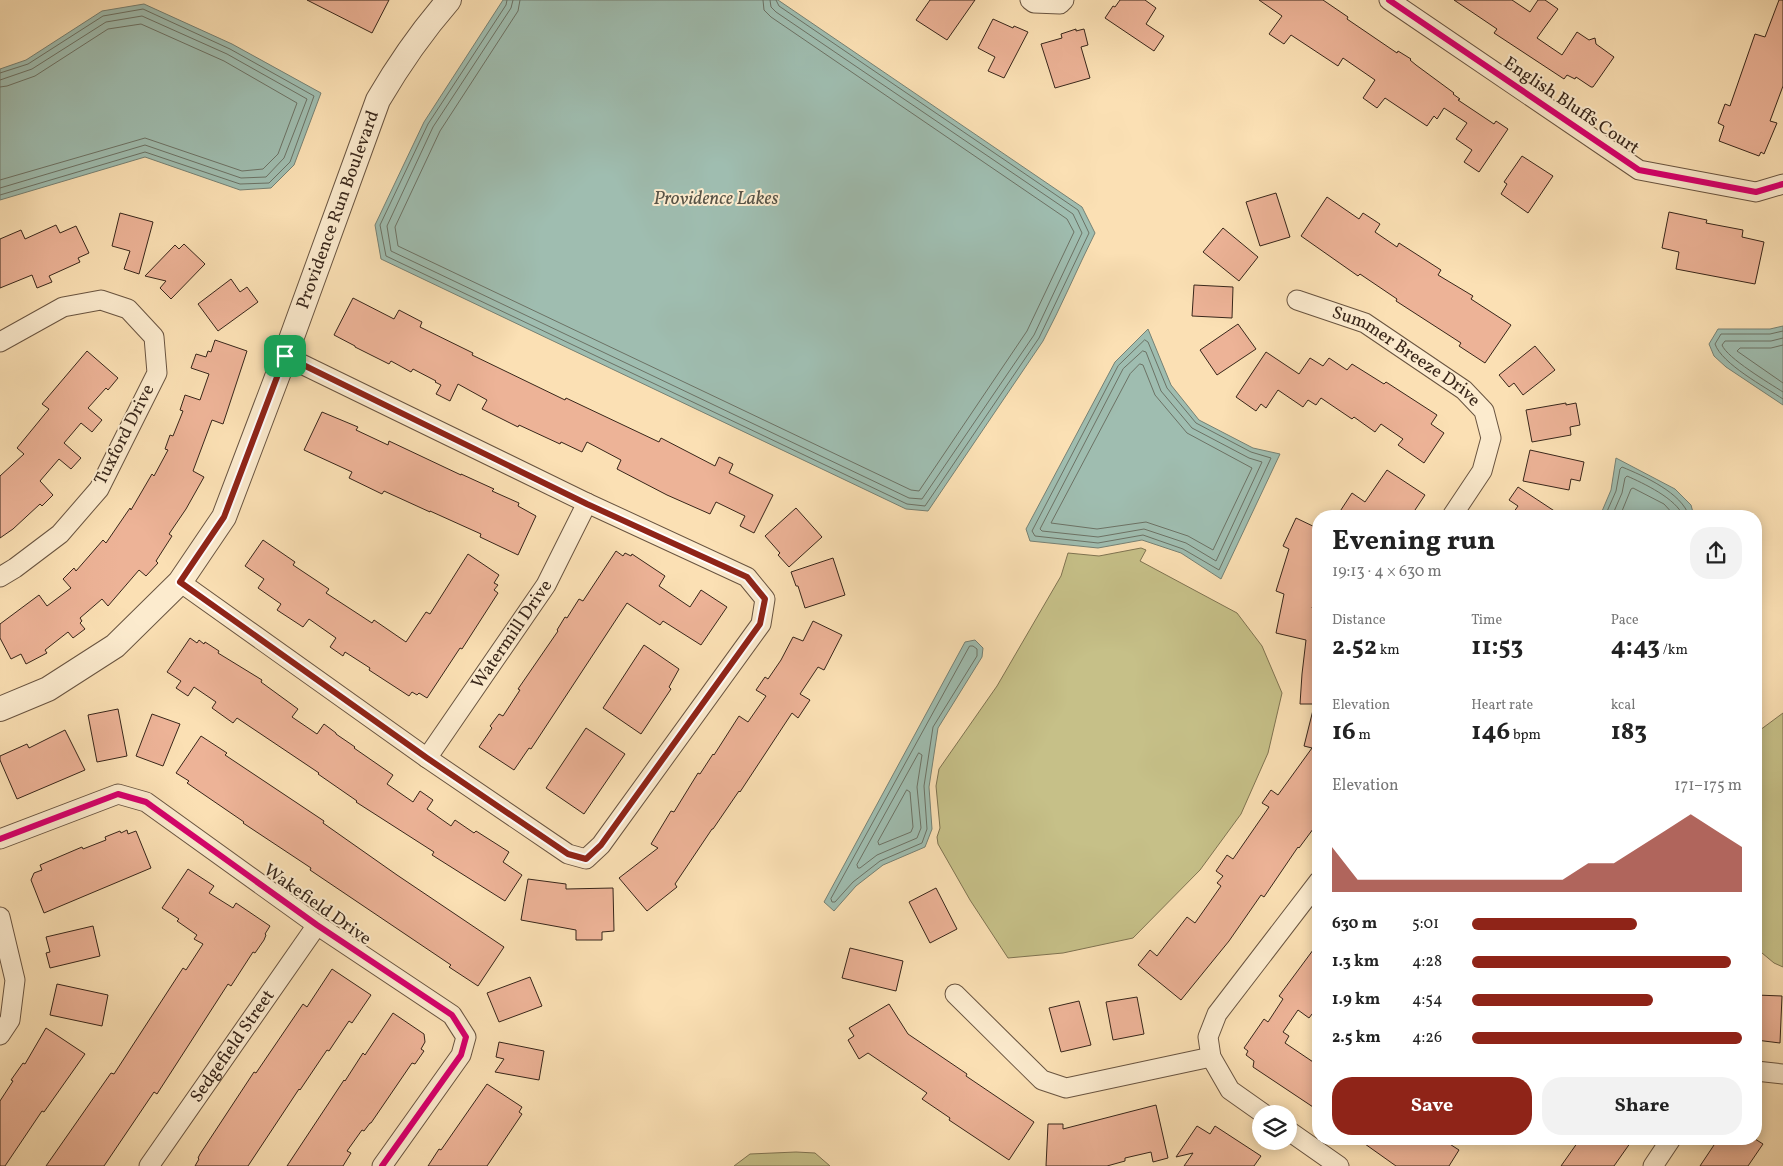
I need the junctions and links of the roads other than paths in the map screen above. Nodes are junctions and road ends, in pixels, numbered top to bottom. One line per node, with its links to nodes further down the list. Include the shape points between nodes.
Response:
1 (448, 0): 8 (street, Providence Run Boulevard, via 412,45 378,100)
2 (1030, 0): 3 (street, via 1060,4)
3 (1064, 0)
4 (1389, 0): 5 (street, English Bluffs Court, via 1639,170 1756,192)
5 (1783, 184)
6 (1297, 300): 10 (street, Summer Breeze Drive, via 1365,324 1464,390 1484,411 1492,438 1482,471)
7 (0, 342): 11 (street, Tuxford Drive, via 63,307 102,300 128,309 154,337 157,373 99,489 60,534)
8 (285, 356): 9 (street); 12 (street, Providence Run Boulevard, via 224,517)
9 (587, 504): 14 (street, Watermill Drive, via 546,585); 14 (street, via 747,577 765,599 760,624 601,845 586,859 568,854)
10 (1456, 510)
11 (0, 577)
12 (180, 582): 13 (street, Providence Run Boulevard, via 115,646 48,689); 14 (street)
13 (0, 709)
14 (427, 758)
15 (0, 839): 18 (street, Wakefield Drive, via 118,794 146,802)
16 (1312, 890): 21 (street, via 1217,1014 1208,1037)
17 (0, 917): 20 (street, via 15,980 10,1020)
18 (318, 925): 27 (street, Sedgefield Street); 28 (street, Wakefield Drive, via 452,1015 466,1037 461,1054)
19 (955, 994): 21 (street, via 1042,1080 1066,1088)
20 (0, 1036)
21 (1211, 1057): 24 (street, via 1230,1090)
22 (1762, 1072): 23 (street)
23 (1783, 1074)
24 (1252, 1106)
25 (1297, 1137): 29 (street)
26 (1668, 1145): 30 (street)
27 (149, 1166)
28 (382, 1166)
29 (1339, 1166)
30 (1653, 1166)

